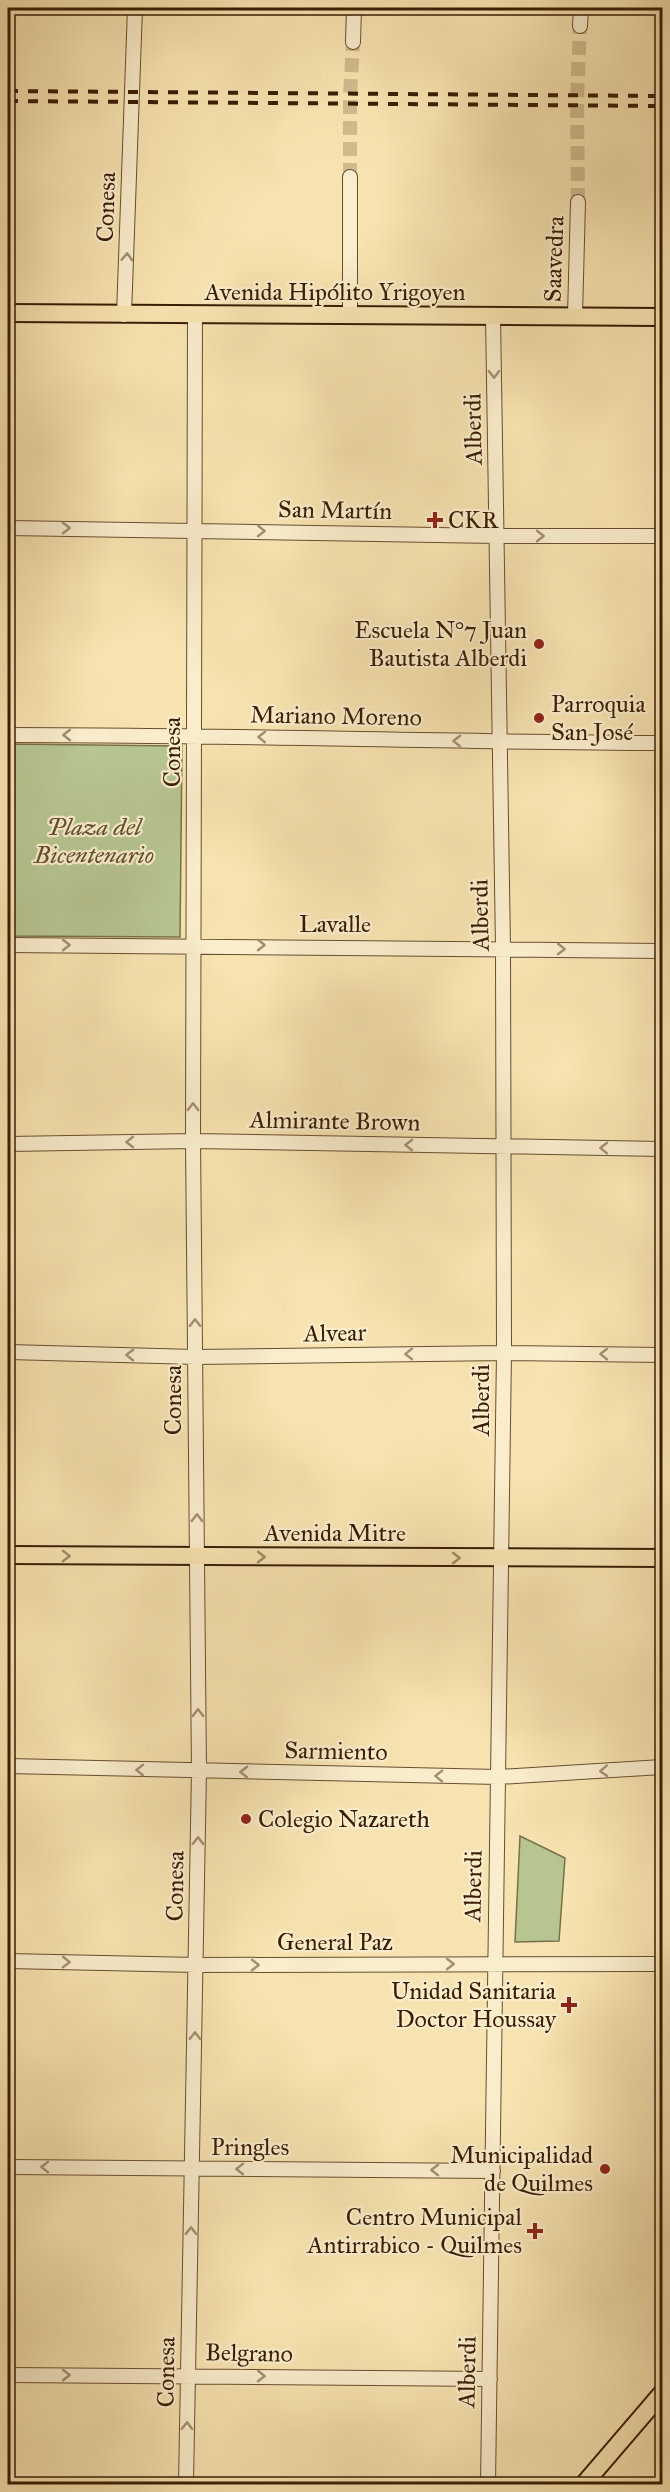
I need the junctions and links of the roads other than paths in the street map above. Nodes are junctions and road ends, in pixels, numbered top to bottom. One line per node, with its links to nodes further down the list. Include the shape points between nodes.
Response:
1 (135, 8): 9 (street, Conesa, one-way to 1)
2 (354, 8): 5 (street)
3 (580, 8): 4 (street)
4 (580, 26)
5 (353, 42)
6 (350, 177): 10 (street)
7 (579, 202): 13 (street, Saavedra)
8 (8, 313): 9 (main road, Avenida Hipólito Yrigoyen)
9 (124, 315): 11 (main road, Avenida Hipólito Yrigoyen)
10 (350, 315): 11 (main road, Avenida Hipólito Yrigoyen); 12 (main road, Avenida Hipólito Yrigoyen)
11 (195, 316): 16 (street, Conesa)
12 (493, 316): 13 (main road, Avenida Hipólito Yrigoyen); 17 (street, Alberdi, one-way to 17)
13 (575, 316): 14 (main road, Avenida Hipólito Yrigoyen)
14 (663, 317)
15 (8, 528): 16 (street, San Martín, one-way to 16)
16 (195, 530): 17 (street, San Martín, one-way to 17); 20 (street, Conesa)
17 (497, 536): 18 (street, San Martín, one-way to 18); 21 (street, Alberdi)
18 (663, 536)
19 (8, 735): 20 (street, Mariano Moreno, one-way to 19)
20 (194, 735): 21 (street, Mariano Moreno, one-way to 20); 24 (street, Conesa)
21 (499, 742): 22 (street, Mariano Moreno); 25 (street, Alberdi)
22 (663, 743)
23 (8, 945): 24 (street, Lavalle, one-way to 24)
24 (193, 945): 25 (street, Lavalle, one-way to 25); 27 (street, Conesa, one-way to 24)
25 (503, 948): 26 (street, Lavalle, one-way to 26); 29 (street, Alberdi)
26 (663, 951)
27 (193, 1141): 28 (street, Almirante Brown, one-way to 28); 29 (street, Almirante Brown, one-way to 27); 34 (street, Conesa, one-way to 27)
28 (8, 1144)
29 (504, 1147): 30 (street, Almirante Brown, one-way to 29); 32 (street, Alberdi)
30 (663, 1149)
31 (8, 1352): 34 (street, Alvear, one-way to 31)
32 (504, 1353): 33 (street, Alvear, one-way to 32); 34 (street, Alvear, one-way to 34); 37 (street, Alberdi)
33 (663, 1355)
34 (196, 1357): 36 (street, Conesa, one-way to 34)
35 (8, 1555): 36 (main road, Avenida Mitre, one-way to 36)
36 (197, 1557): 37 (main road, Avenida Mitre, one-way to 37); 41 (street, Conesa, one-way to 36)
37 (503, 1558): 38 (main road, Avenida Mitre); 42 (street, Alberdi)
38 (663, 1558)
39 (8, 1767): 41 (street, Sarmiento, one-way to 39)
40 (663, 1767): 42 (street, Sarmiento, one-way to 42)
41 (199, 1772): 42 (street, Sarmiento, one-way to 41); 46 (street, Conesa, one-way to 41)
42 (498, 1777): 44 (street, Alberdi)
43 (8, 1961): 46 (street, General Paz, one-way to 46)
44 (494, 1964): 45 (street, General Paz); 46 (street, General Paz, one-way to 44); 49 (street, Alberdi)
45 (663, 1964)
46 (197, 1965): 48 (street, Conesa, one-way to 46)
47 (8, 2167): 48 (street, Pringles, one-way to 47)
48 (193, 2169): 49 (street, Pringles, one-way to 48); 51 (street, Conesa, one-way to 48)
49 (493, 2171): 52 (street, Alberdi)
50 (8, 2375): 51 (street, Belgrano, one-way to 51)
51 (188, 2375): 52 (street, Belgrano, one-way to 52); 54 (street, Conesa, one-way to 51)
52 (490, 2379): 55 (street, Alberdi)
53 (663, 2393): 56 (main road)
54 (186, 2484)
55 (488, 2484)
56 (584, 2484)

